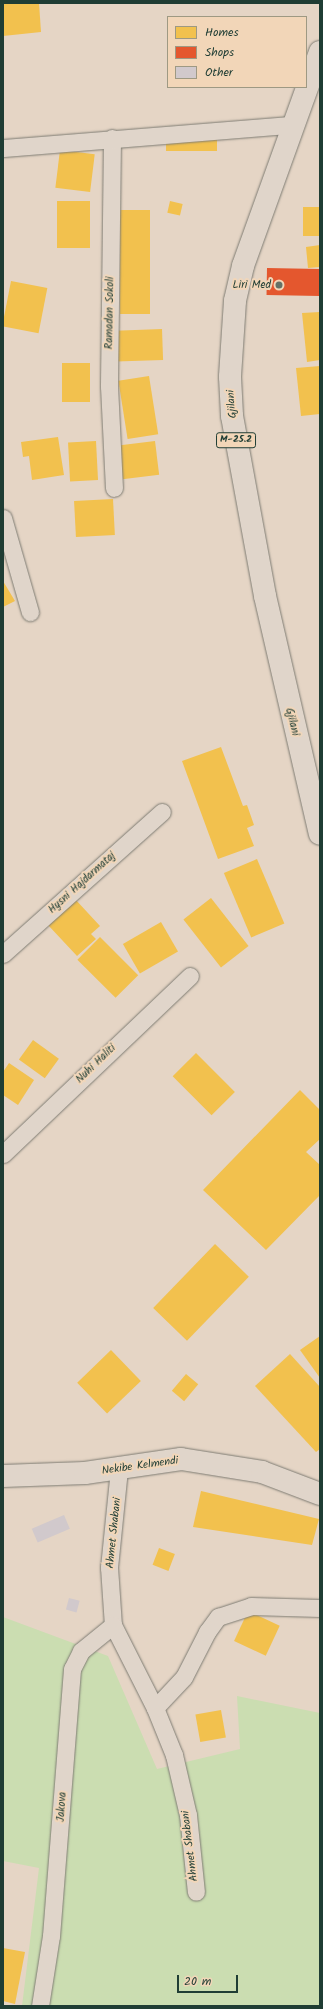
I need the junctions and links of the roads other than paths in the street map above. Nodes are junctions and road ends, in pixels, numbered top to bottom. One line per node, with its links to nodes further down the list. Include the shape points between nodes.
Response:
1 (320, 52): 2 (main road, Gjilani / M-25.2)
2 (307, 85)
3 (306, 88): 4 (main road, Gjilani / M-25.2)
4 (291, 125): 5 (street); 11 (main road, Gjilani / M-25.2, via 243,266 234,309 230,377 232,416 263,588)
5 (112, 138): 6 (street); 7 (street, Ramadan Sokoli, via 109,386)
6 (3, 148)
7 (114, 488)
8 (3, 518): 9 (street)
9 (30, 612)
10 (162, 812): 12 (street, Hysni Hajdarmataj)
11 (320, 834)
12 (3, 954)
13 (190, 976): 14 (street, Nuhi Haliti)
14 (3, 1154)
15 (119, 1469): 16 (main road, Nekibe Kelmendi); 17 (main road, Nekibe Kelmendi, via 181,1460 219,1464 262,1472); 19 (street, Ahmet Shabani, via 109,1567)
16 (3, 1476)
17 (320, 1494)
18 (320, 1608): 20 (street, via 251,1606 218,1617 206,1632 184,1678)
19 (113, 1625): 20 (street, Ahmet Shabani); 22 (street, Jakova, via 81,1651 72,1669 51,1936)
20 (155, 1708): 21 (street, Ahmet Shabani, via 174,1755 188,1815)
21 (196, 1892)
22 (40, 2006)

